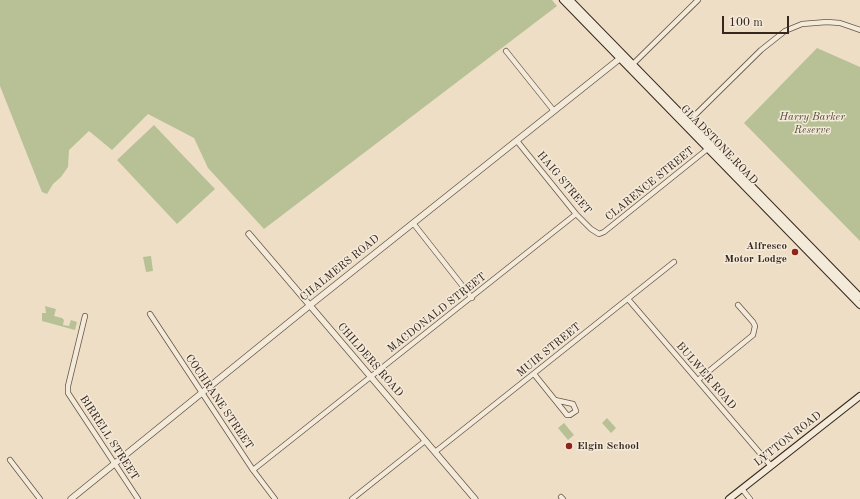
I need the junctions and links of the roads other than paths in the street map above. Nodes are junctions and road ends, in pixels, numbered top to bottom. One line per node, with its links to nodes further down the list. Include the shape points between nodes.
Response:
1 (563, 0): 6 (main road, GLADSTONE ROAD)
2 (570, 0): 6 (main road, GLADSTONE ROAD)
3 (698, 0): 7 (street)
4 (860, 30): 9 (street, via 840,23 826,22 802,24 785,31 761,50)
5 (506, 51): 8 (street)
6 (622, 57): 7 (main road, GLADSTONE ROAD); 8 (street, CHALMERS ROAD)
7 (631, 66): 9 (main road, GLADSTONE ROAD)
8 (554, 111): 10 (street, CHALMERS ROAD)
9 (687, 123): 11 (main road, GLADSTONE ROAD)
10 (517, 141): 12 (street, HAIG STREET); 13 (street, CHALMERS ROAD)
11 (710, 147): 15 (street, CLARENCE STREET); 17 (main road, GLADSTONE ROAD); 21 (main road, GLADSTONE ROAD)
12 (576, 214): 15 (street, HAIG STREET); 18 (street, MACDONALD STREET)
13 (413, 223): 18 (street); 22 (street, CHALMERS ROAD)
14 (249, 234): 22 (street, CHILDERS ROAD)
15 (599, 234)
16 (674, 262): 19 (street, MUIR STREET)
17 (860, 297)
18 (472, 298): 26 (street, MACDONALD STREET)
19 (628, 299): 25 (street, MUIR STREET); 27 (street, BULWER ROAD)
20 (738, 305): 27 (street, via 753,322 753,335)
21 (860, 305)
22 (309, 306): 26 (street, CHILDERS ROAD); 28 (street, CHALMERS ROAD)
23 (150, 314): 28 (street, COCHRANE STREET)
24 (85, 316): 34 (street, BIRRELL STREET, via 68,390)
25 (534, 374): 30 (street); 32 (street, MUIR STREET)
26 (371, 377): 31 (street, CHILDERS ROAD); 36 (street, MACDONALD STREET)
27 (698, 380): 35 (street, BULWER ROAD)
28 (202, 394): 34 (street, CHALMERS ROAD); 36 (street, COCHRANE STREET)
29 (860, 396): 35 (main road, LYTTON ROAD)
30 (555, 400)
31 (425, 441): 32 (street, CHILDERS ROAD); 42 (street)
32 (435, 452): 43 (street, CHILDERS ROAD)
33 (10, 460): 38 (street)
34 (115, 464): 39 (street, CHALMERS ROAD); 40 (street, BIRRELL STREET)
35 (771, 466): 37 (main road, LYTTON ROAD)
36 (253, 470): 41 (street, COCHRANE STREET)
37 (742, 489): 44 (main road, LYTTON ROAD); 45 (street)
38 (40, 499)
39 (71, 499)
40 (138, 499)
41 (275, 499)
42 (352, 499)
43 (475, 499)
44 (729, 499)
45 (750, 499)

